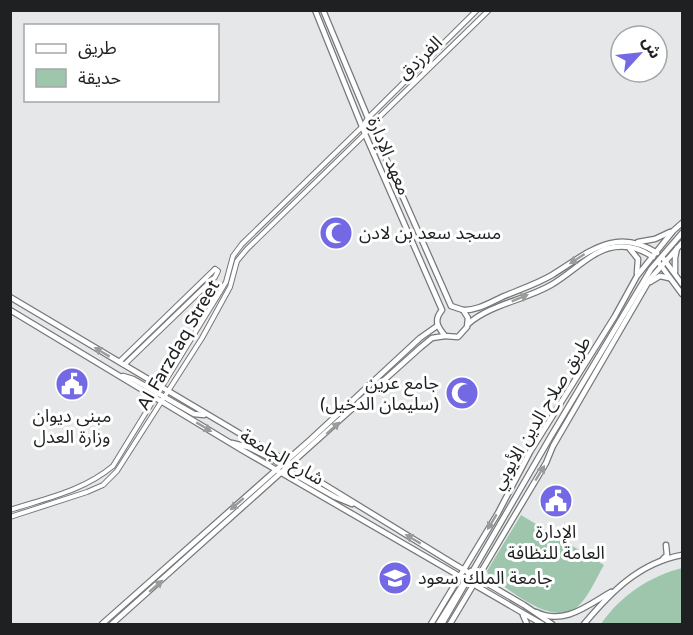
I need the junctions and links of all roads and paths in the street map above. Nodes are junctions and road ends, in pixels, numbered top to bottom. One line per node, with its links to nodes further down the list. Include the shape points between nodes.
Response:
1 (315, 10): 7 (main road, معهد الإدارة)
2 (323, 10): 5 (main road, معهد الإدارة)
3 (477, 10): 5 (street, الفرزدق)
4 (489, 10): 6 (street, الفرزدق)
5 (368, 118): 6 (main road, معهد الإدارة); 7 (street, Al Farzdaq Street)
6 (371, 125): 8 (street, Al Farzdaq Street); 27 (main road, معهد الإدارة, via 451,306)
7 (362, 127): 8 (main road, معهد الإدارة); 32 (street, Al Farzdaq Street, via 233,256 226,282)
8 (365, 134): 29 (main road, معهد الإدارة, via 442,310); 33 (street, Al Farzdaq Street, via 237,261 230,287)
9 (682, 223): 10 (main road, طريق صلاح الدين الأيوبي)
10 (672, 231): 12 (main road, via 655,239); 16 (main road, طريق صلاح الدين الأيوبي)
11 (682, 233): 17 (main road)
12 (632, 242): 16 (main road); 27 (main road, one-way to 27, via 601,245 546,278 477,309)
13 (682, 243): 15 (main road, طريق صلاح الدين الأيوبي)
14 (628, 247): 16 (main road); 18 (main road, via 639,262); 28 (main road, one-way to 14, via 482,314 551,285 605,249)
15 (676, 248): 17 (main road, طريق صلاح الدين الأيوبي); 19 (main road)
16 (653, 254): 17 (main road); 18 (main road, طريق صلاح الدين الأيوبي)
17 (660, 260): 19 (main road); 20 (main road, طريق صلاح الدين الأيوبي); 46 (main road, via 641,285)
18 (637, 276): 45 (main road, طريق صلاح الدين الأيوبي, one-way to 45)
19 (675, 279): 20 (main road, via 660,276); 21 (main road); 23 (main road)
20 (648, 284): 48 (main road, طريق صلاح الدين الأيوبي, one-way to 20)
21 (682, 284)
22 (191, 292): 24 (street); 24 (street, via 215,269 215,277); 31 (street)
23 (682, 294)
24 (196, 296): 31 (street)
25 (10, 297): 31 (main road, شارع الجامعة, one-way to 25)
26 (10, 310): 32 (main road, شارع الجامعة, via 119,376)
27 (463, 310): 28 (main road)
28 (468, 324): 30 (main road, via 458,337)
29 (437, 326): 30 (main road); 35 (main road)
30 (445, 336): 36 (main road, one-way to 30, via 425,343)
31 (121, 364): 32 (main road, شارع الجامعة)
32 (158, 393): 33 (main road, شارع الجامعة); 33 (main road, شارع الجامعة); 40 (street, Al Farzdaq Street, via 113,466 98,479 76,490)
33 (164, 397): 34 (main road, شارع الجامعة, one-way to 34); 35 (main road, شارع الجامعة, via 206,415); 41 (street, Al Farzdaq Street, via 104,485)
34 (230, 442): 35 (main road); 37 (main road, شارع الجامعة)
35 (284, 462): 36 (main road, شارع الجامعة); 37 (main road)
36 (291, 464): 38 (main road); 39 (main road, شارع الجامعة)
37 (276, 469): 38 (main road, شارع الجامعة); 54 (main road, one-way to 54)
38 (284, 471): 39 (main road); 47 (main road, شارع الجامعة); 55 (main road, one-way to 38)
39 (358, 505): 45 (main road, شارع الجامعة, one-way to 39)
40 (10, 510)
41 (10, 517)
42 (666, 545): 44 (main road)
43 (682, 555): 44 (main road)
44 (663, 560): 51 (main road, via 633,574)
45 (463, 569): 46 (main road, شارع الجامعة); 47 (main road, طريق صلاح الدين الأيوبي)
46 (471, 574): 48 (main road, شارع الجامعة); 49 (main road)
47 (459, 576): 49 (main road, شارع الجامعة); 56 (main road, طريق صلاح الدين الأيوبي)
48 (479, 578): 50 (main road, طريق صلاح الدين الأيوبي); 52 (main road)
49 (466, 580): 50 (main road, شارع الجامعة); 57 (main road)
50 (474, 585): 53 (main road, شارع الجامعة); 58 (main road, طريق صلاح الدين الأيوبي)
51 (616, 589): 52 (main road, via 566,616 544,616); 62 (main road)
52 (528, 607): 61 (main road)
53 (522, 613): 59 (main road); 60 (main road, شارع الجامعة)
54 (102, 624)
55 (112, 624)
56 (431, 624)
57 (440, 624)
58 (450, 624)
59 (527, 624)
60 (542, 624)
61 (552, 624)
62 (584, 624)

